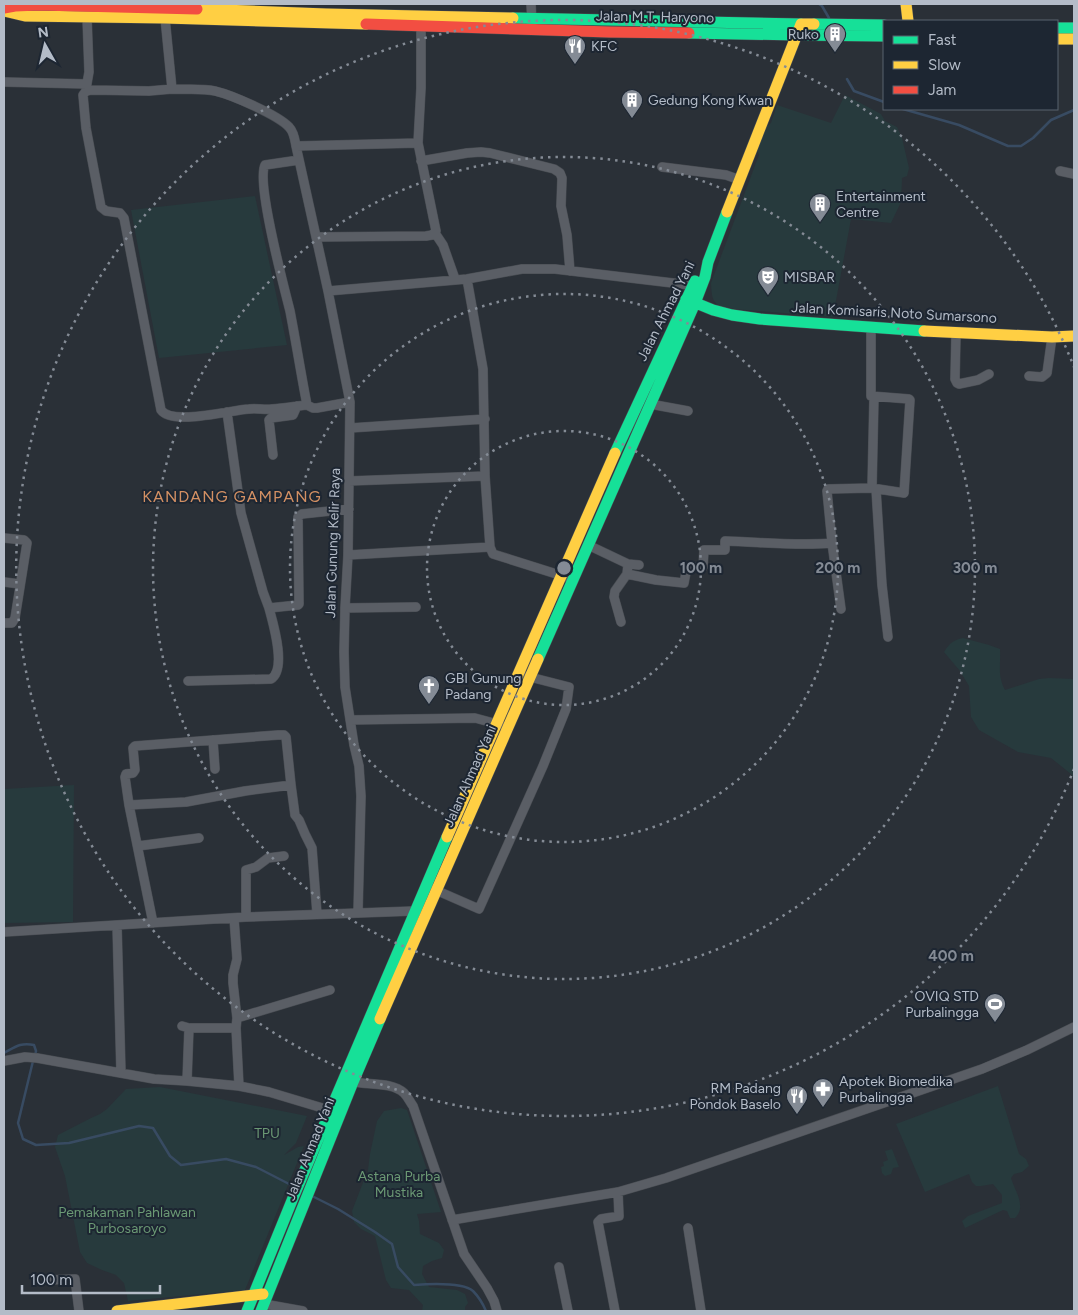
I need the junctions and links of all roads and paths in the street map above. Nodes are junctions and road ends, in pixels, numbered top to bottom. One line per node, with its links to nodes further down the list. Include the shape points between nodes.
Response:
1 (531, 4): 8 (street)
2 (906, 4): 7 (main road)
3 (4, 9): 4 (main road, Jalan M.T. Haryono, via 48,5); 5 (main road, Jalan M.T. Haryono, via 25,16)
4 (250, 12): 6 (main road, Jalan M.T. Haryono); 8 (main road, Jalan M.T. Haryono); 10 (main road, Jalan M.T. Haryono)
5 (87, 17): 6 (main road, Jalan M.T. Haryono); 18 (street, via 89,65)
6 (165, 18): 19 (street)
7 (908, 20)
8 (532, 24): 10 (main road, Jalan M.T. Haryono); 13 (main road, Jalan M.T. Haryono, via 609,32)
9 (883, 25): 13 (main road)
10 (420, 26): 20 (street)
11 (1058, 28): 12 (main road)
12 (1074, 28)
13 (799, 30): 14 (main road); 27 (main road, Jalan Ahmad Yani)
14 (883, 36)
15 (1058, 38): 16 (main road)
16 (1074, 39)
17 (4, 82): 18 (street, Jalan Gunung Kelir Raya)
18 (86, 88): 19 (street, Jalan Gunung Kelir Raya); 48 (street, via 83,95 86,128 101,207 120,213 124,218 161,410 180,416)
19 (172, 89): 21 (street, Jalan Gunung Kelir Raya, via 214,91 233,96 289,126)
20 (418, 144): 21 (street); 23 (street)
21 (296, 146): 22 (street, Jalan Gunung Kelir Raya)
22 (298, 160): 29 (street, Jalan Gunung Kelir Raya); 44 (street, via 265,165 263,170 265,199)
23 (421, 161): 28 (street); 30 (street, via 490,152 558,171 562,178 561,197)
24 (662, 167): 27 (street, via 726,175)
25 (1060, 171): 26 (street)
26 (1074, 174)
27 (740, 180): 33 (main road, Jalan Ahmad Yani, via 708,262 701,268)
28 (435, 233): 29 (street, via 426,236); 32 (street, via 443,244)
29 (316, 237): 34 (street, Jalan Gunung Kelir Raya)
30 (570, 271): 31 (street, via 522,269); 33 (street)
31 (467, 278): 32 (street); 49 (street, via 483,369)
32 (455, 279): 34 (street)
33 (698, 286): 35 (main road, Jalan Ahmad Yani)
34 (328, 291): 45 (street, Jalan Gunung Kelir Raya)
35 (691, 301): 36 (main road, Jalan Komisaris Noto Sumarsono, via 732,316); 43 (main road, Jalan Ahmad Yani); 64 (main road, Jalan Ahmad Yani, via 621,439)
36 (871, 327): 37 (main road, Jalan Komisaris Noto Sumarsono); 42 (street, via 871,396)
37 (956, 333): 39 (main road, Jalan Komisaris Noto Sumarsono); 40 (street, via 956,382 973,382)
38 (1074, 336): 39 (main road, Jalan Komisaris Noto Sumarsono)
39 (1052, 337): 41 (street, via 1046,376)
40 (989, 374)
41 (1029, 376)
42 (874, 397): 54 (street); 54 (street, via 909,399 911,403 904,491)
43 (650, 404): 47 (street); 58 (main road, Jalan Ahmad Yani)
44 (307, 405): 45 (street, via 313,408); 46 (street)
45 (350, 408): 50 (street, Jalan Gunung Kelir Raya)
46 (295, 409): 48 (street, via 252,408); 51 (street, via 291,415 268,421)
47 (688, 411)
48 (227, 415): 68 (street, via 241,513)
49 (484, 418): 50 (street); 52 (street)
50 (350, 428): 53 (street, Jalan Gunung Kelir Raya)
51 (273, 455)
52 (484, 476): 53 (street); 59 (street)
53 (349, 481): 55 (street, Jalan Gunung Kelir Raya)
54 (874, 489): 57 (street, via 827,490); 73 (street)
55 (349, 509): 60 (street, Jalan Gunung Kelir Raya); 68 (street, via 300,516 300,604)
56 (4, 538): 66 (street, via 27,543)
57 (832, 543): 63 (street, via 725,542 725,550 704,550 703,567 687,567 684,583); 70 (street)
58 (588, 545): 61 (street); 64 (main road, Jalan Ahmad Yani)
59 (490, 547): 60 (street); 64 (street, via 493,554)
60 (348, 554): 69 (street, Jalan Gunung Kelir Raya)
61 (628, 564): 62 (street); 63 (street)
62 (639, 565)
63 (626, 574): 71 (street, via 614,597)
64 (567, 578): 74 (main road, Jalan Ahmad Yani, via 538,658); 74 (main road, Jalan Ahmad Yani, via 527,655)
65 (4, 582): 66 (street)
66 (20, 584): 72 (street, via 14,621)
67 (416, 607): 69 (street)
68 (269, 608): 75 (street, via 278,647 275,676 271,679)
69 (345, 608): 76 (street, Jalan Gunung Kelir Raya, via 345,687)
70 (841, 609)
71 (621, 622)
72 (4, 623)
73 (888, 637)
74 (526, 672): 77 (main road, Jalan Ahmad Yani); 78 (main road, Jalan Ahmad Yani); 86 (street, via 569,687 566,710 530,797 480,909)
75 (188, 681)
76 (350, 720): 77 (street, via 469,718); 88 (street, Jalan Gunung Kelir Raya, via 361,796)
77 (496, 724): 78 (street); 86 (main road, Jalan Ahmad Yani)
78 (508, 727): 86 (main road, Jalan Ahmad Yani)
79 (212, 740): 80 (street); 81 (street, via 285,736); 82 (street, via 134,747 135,770 125,777)
80 (215, 769)
81 (291, 785): 82 (street, via 186,802); 89 (street, via 295,815 312,848)
82 (129, 805): 84 (street)
83 (199, 838): 84 (street)
84 (138, 846): 92 (street)
85 (284, 856): 90 (street, via 268,858 246,870)
86 (431, 888): 87 (main road, Jalan Ahmad Yani); 101 (main road, Jalan Ahmad Yani)
87 (414, 911): 88 (street); 101 (main road, Jalan Ahmad Yani)
88 (358, 912): 89 (street)
89 (317, 914): 90 (street)
90 (246, 917): 91 (street)
91 (234, 918): 92 (street); 96 (street, via 237,959 232,983)
92 (153, 923): 93 (street)
93 (117, 925): 94 (street); 99 (street)
94 (4, 932)
95 (330, 990): 96 (street)
96 (237, 1023): 100 (street, via 186,1027); 102 (street)
97 (1074, 1027): 104 (street, via 982,1069)
98 (4, 1060): 99 (street, via 37,1058)
99 (121, 1073): 100 (street)
100 (187, 1080): 102 (street)
101 (348, 1080): 103 (main road, Jalan Ahmad Yani); 105 (street, via 389,1085 406,1096 413,1106); 110 (main road, Jalan Ahmad Yani, via 310,1189)
102 (239, 1086): 103 (street)
103 (329, 1110): 109 (main road, Jalan Ahmad Yani)
104 (618, 1192): 105 (street); 117 (street, via 619,1216 598,1222)
105 (452, 1220): 115 (street, via 464,1254)
106 (688, 1228): 118 (street)
107 (559, 1266): 116 (street)
108 (49, 1280): 111 (street, via 75,1279)
109 (254, 1295): 110 (main road); 112 (main road); 113 (main road, Jalan Ahmad Yani)
110 (264, 1303): 114 (street)
111 (79, 1311)
112 (117, 1311)
113 (247, 1311)
114 (303, 1311)
115 (497, 1311)
116 (568, 1311)
117 (615, 1311)
118 (701, 1311)

